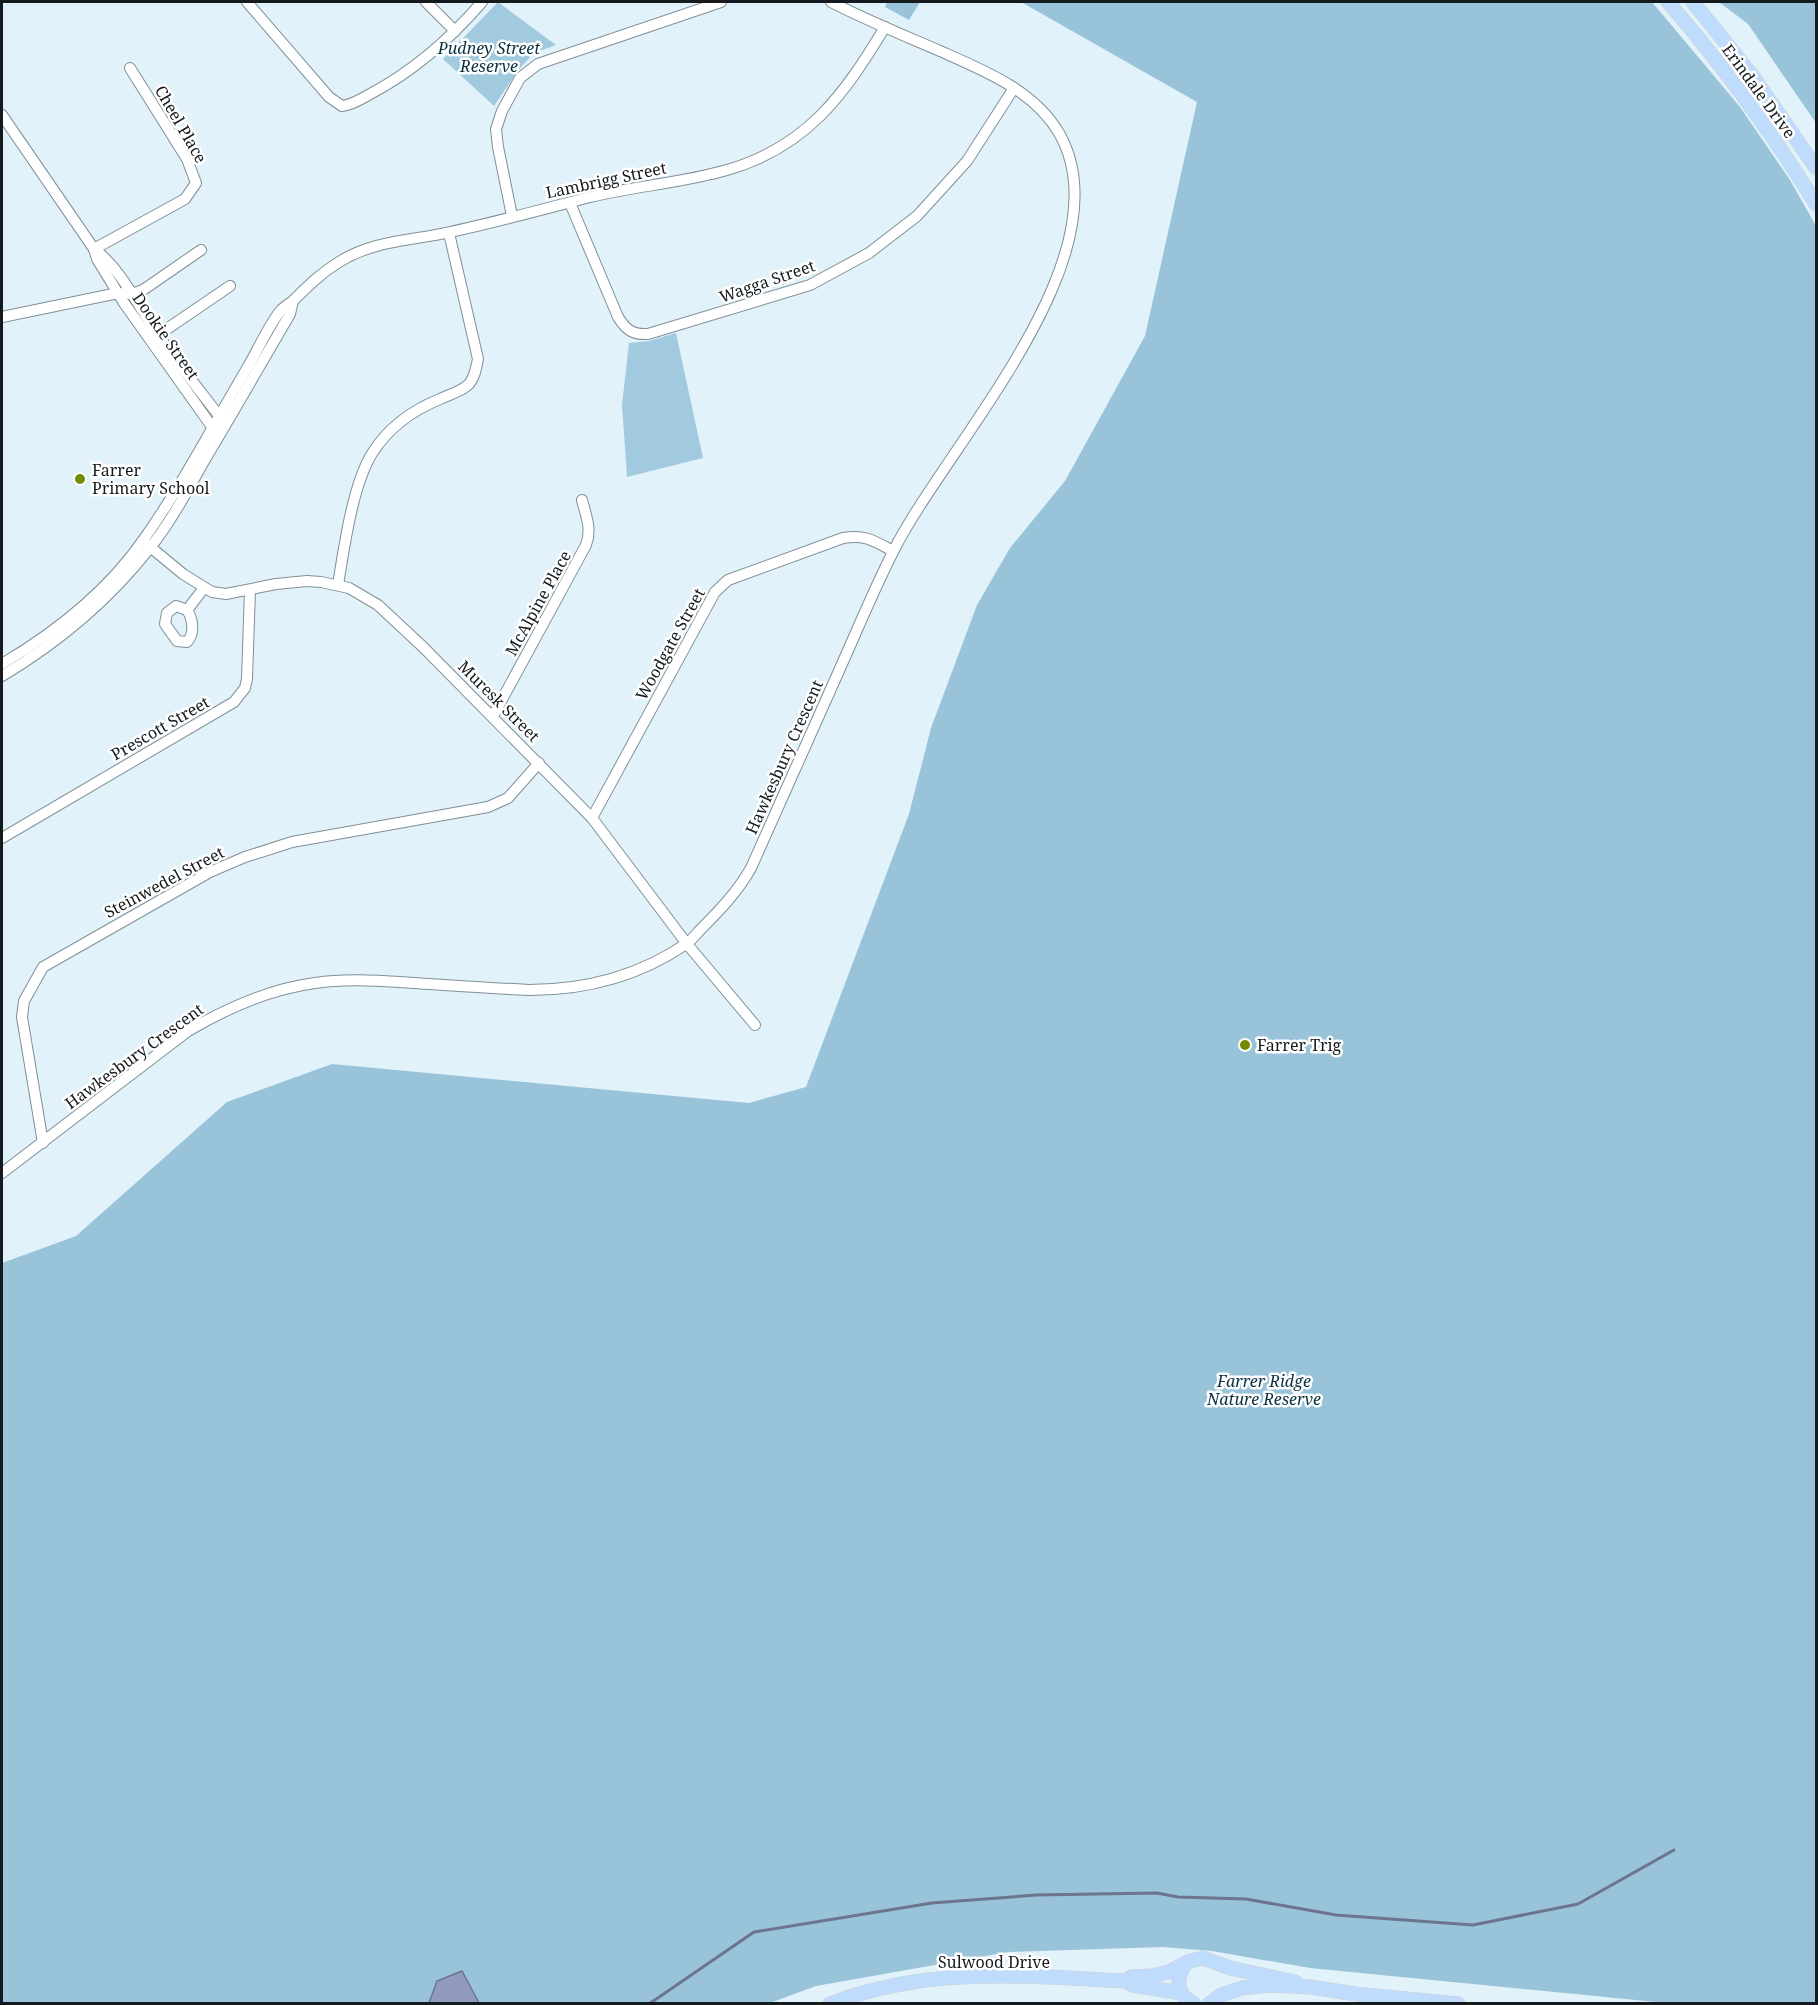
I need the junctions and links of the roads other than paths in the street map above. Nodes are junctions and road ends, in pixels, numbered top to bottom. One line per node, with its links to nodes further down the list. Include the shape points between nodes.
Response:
1 (247, 2): 9 (street, via 329,97 342,106 396,80 436,51)
2 (426, 2): 9 (street)
3 (482, 2): 9 (street)
4 (721, 2): 16 (street, via 538,64 520,78 496,129)
5 (831, 2): 8 (street, Hawkesbury Crescent)
6 (1668, 2): 15 (main road, Erindale Drive, via 1753,109)
7 (1693, 2): 13 (main road, Erindale Drive, via 1754,78)
8 (885, 27): 11 (street, Hawkesbury Crescent); 14 (street, Lambrigg Street, via 837,100 785,145 724,171)
9 (455, 31)
10 (129, 68): 18 (street, Cheel Place, via 187,159 196,183 185,199)
11 (1014, 88): 14 (street, Wagga Street, via 967,161 917,216 868,253 810,285 648,334 630,331 618,317); 29 (street, Hawkesbury Crescent, via 1050,119 1065,148 1074,195 1068,240 1036,326)
12 (2, 115): 18 (street, Dookie Street)
13 (1816, 168)
14 (570, 203): 16 (street, Lambrigg Street)
15 (1816, 204)
16 (512, 216): 17 (street, Lambrigg Street)
17 (449, 232): 25 (street, Lambrigg Street, via 369,246 315,278 282,309); 30 (street, via 478,359 473,379 460,391 402,419 372,452 360,480)
18 (94, 249): 21 (street, Dookie Street); 22 (street, Dookie Street, via 103,255)
19 (201, 250): 22 (street)
20 (230, 286): 24 (street)
21 (118, 293): 22 (street); 23 (street); 26 (street, Dookie Street)
22 (132, 294): 24 (street, Dookie Street)
23 (2, 317)
24 (158, 335): 25 (street, Dookie Street)
25 (222, 420): 26 (street, Lambrigg Street)
26 (216, 431): 28 (street, Lambrigg Street, via 173,514)
27 (582, 500): 36 (street, McAlpine Place, via 590,527 586,545)
28 (147, 544): 31 (street, Muresk Street); 34 (street, Lambrigg Street, via 62,624); 35 (street, Lambrigg Street, via 98,606 39,654)
29 (893, 551): 38 (street, Woodgate Street, via 868,537 849,537 721,585); 40 (street, Hawkesbury Crescent, via 752,868 726,904)
30 (338, 585): 32 (street, Muresk Street, via 307,581); 36 (street, Muresk Street, via 378,605)
31 (204, 588): 32 (street, Muresk Street, via 226,594); 33 (street)
32 (250, 590): 39 (street, Prescott Street, via 247,680 234,702)
33 (187, 609)
34 (2, 664)
35 (2, 676)
36 (493, 716): 37 (street, Muresk Street)
37 (539, 763): 38 (street, Muresk Street); 42 (street, Steinwedel Street, via 508,798 489,807 292,842 245,857 190,882 43,967 24,1001 22,1017)
38 (592, 818): 40 (street, Muresk Street)
39 (2, 838)
40 (687, 944): 41 (street, Muresk Street); 42 (street, Hawkesbury Crescent, via 617,978 558,990 350,980 270,993 218,1013 188,1031)
41 (755, 1025)
42 (43, 1143): 43 (street, Hawkesbury Crescent)
43 (2, 1173)
44 (1215, 1962): 45 (main road, Sulwood Drive, via 1196,1959); 47 (main road, Sulwood Drive); 49 (main road, Sulwood Drive, via 1226,1981)
45 (1185, 1965): 46 (main road, Sulwood Drive); 48 (main road, Sulwood Drive, via 1178,1981)
46 (1125, 1981): 48 (main road, Sulwood Drive, via 1159,1988); 50 (main road, Sulwood Drive, via 996,1975 945,1977 877,1988)
47 (1310, 1987): 49 (main road, Sulwood Drive, via 1242,1988); 51 (main road, Sulwood Drive)
48 (1187, 2000)
49 (1214, 2001)
50 (830, 2004)
51 (1458, 2004)

